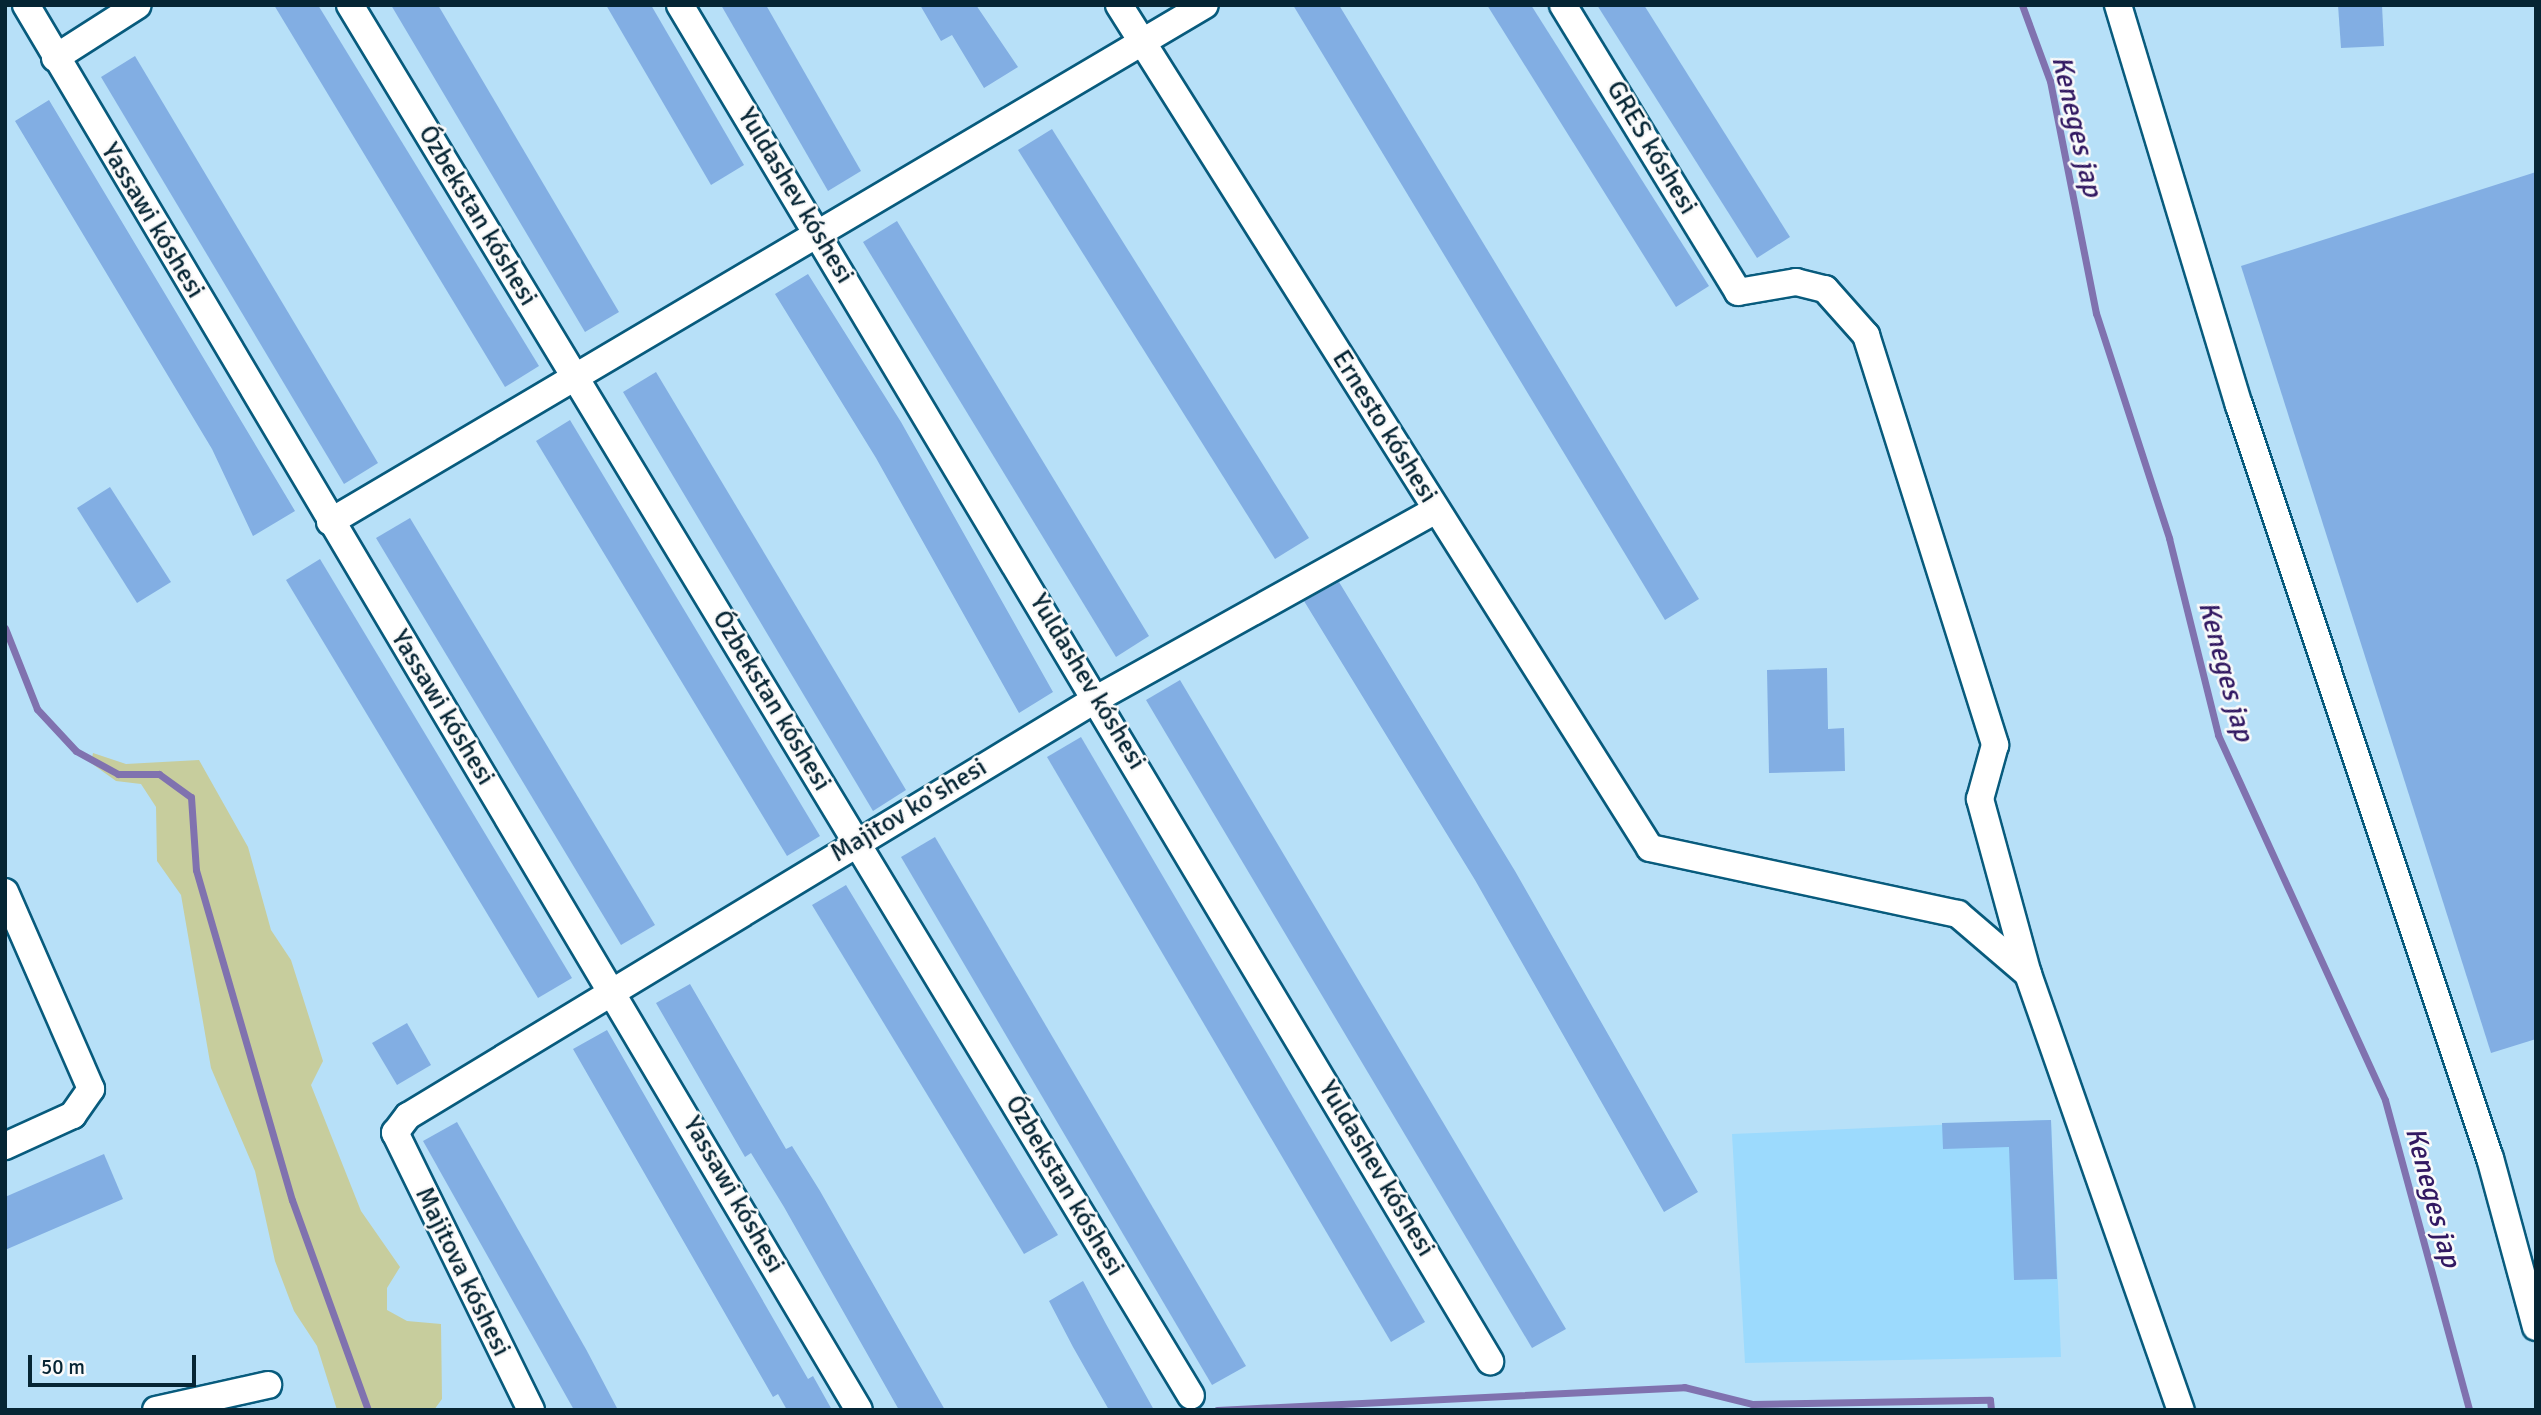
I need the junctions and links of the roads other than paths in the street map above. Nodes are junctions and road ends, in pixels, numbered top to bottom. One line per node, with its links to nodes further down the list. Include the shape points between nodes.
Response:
1 (26, 5): 10 (street, Yassawi kóshesi)
2 (138, 5): 10 (street)
3 (350, 5): 12 (street, Ózbekstan kóshesi)
4 (680, 5): 11 (street, Yuldashev kóshesi)
5 (1119, 5): 9 (street, Ernesto kóshesi)
6 (1205, 5): 9 (street)
7 (1563, 5): 18 (street, GRES kóshesi, via 1738,292 1796,282 1825,289 1866,335 1994,745 1980,799)
8 (2118, 5): 22 (street, via 2239,405 2490,1158)
9 (1141, 41): 11 (street); 13 (street, Ernesto kóshesi)
10 (55, 58): 14 (street, Yassawi kóshesi)
11 (817, 232): 12 (street); 15 (street, Yuldashev kóshesi)
12 (573, 376): 14 (street); 16 (street, Ózbekstan kóshesi)
13 (1436, 510): 15 (street, Majitov ko'shesi); 18 (street, Ernesto kóshesi, via 1650,848 1958,914)
14 (330, 522): 19 (street, Yassawi kóshesi)
15 (1098, 698): 16 (street, Majitov ko'shesi); 23 (street, Yuldashev kóshesi)
16 (857, 842): 19 (street, Majitov ko'shesi); 25 (street, Ózbekstan kóshesi)
17 (5, 892): 21 (street, via 91,1089 73,1115)
18 (2028, 974): 29 (street)
19 (612, 989): 20 (street, Majitov ko'shesi, via 408,1116); 28 (street, Yassawi kóshesi)
20 (395, 1133): 27 (street, Majitova kóshesi)
21 (5, 1146)
22 (2536, 1327)
23 (1490, 1361)
24 (268, 1385): 26 (street)
25 (1191, 1396)
26 (156, 1410)
27 (531, 1410)
28 (859, 1410)
29 (2181, 1410)

